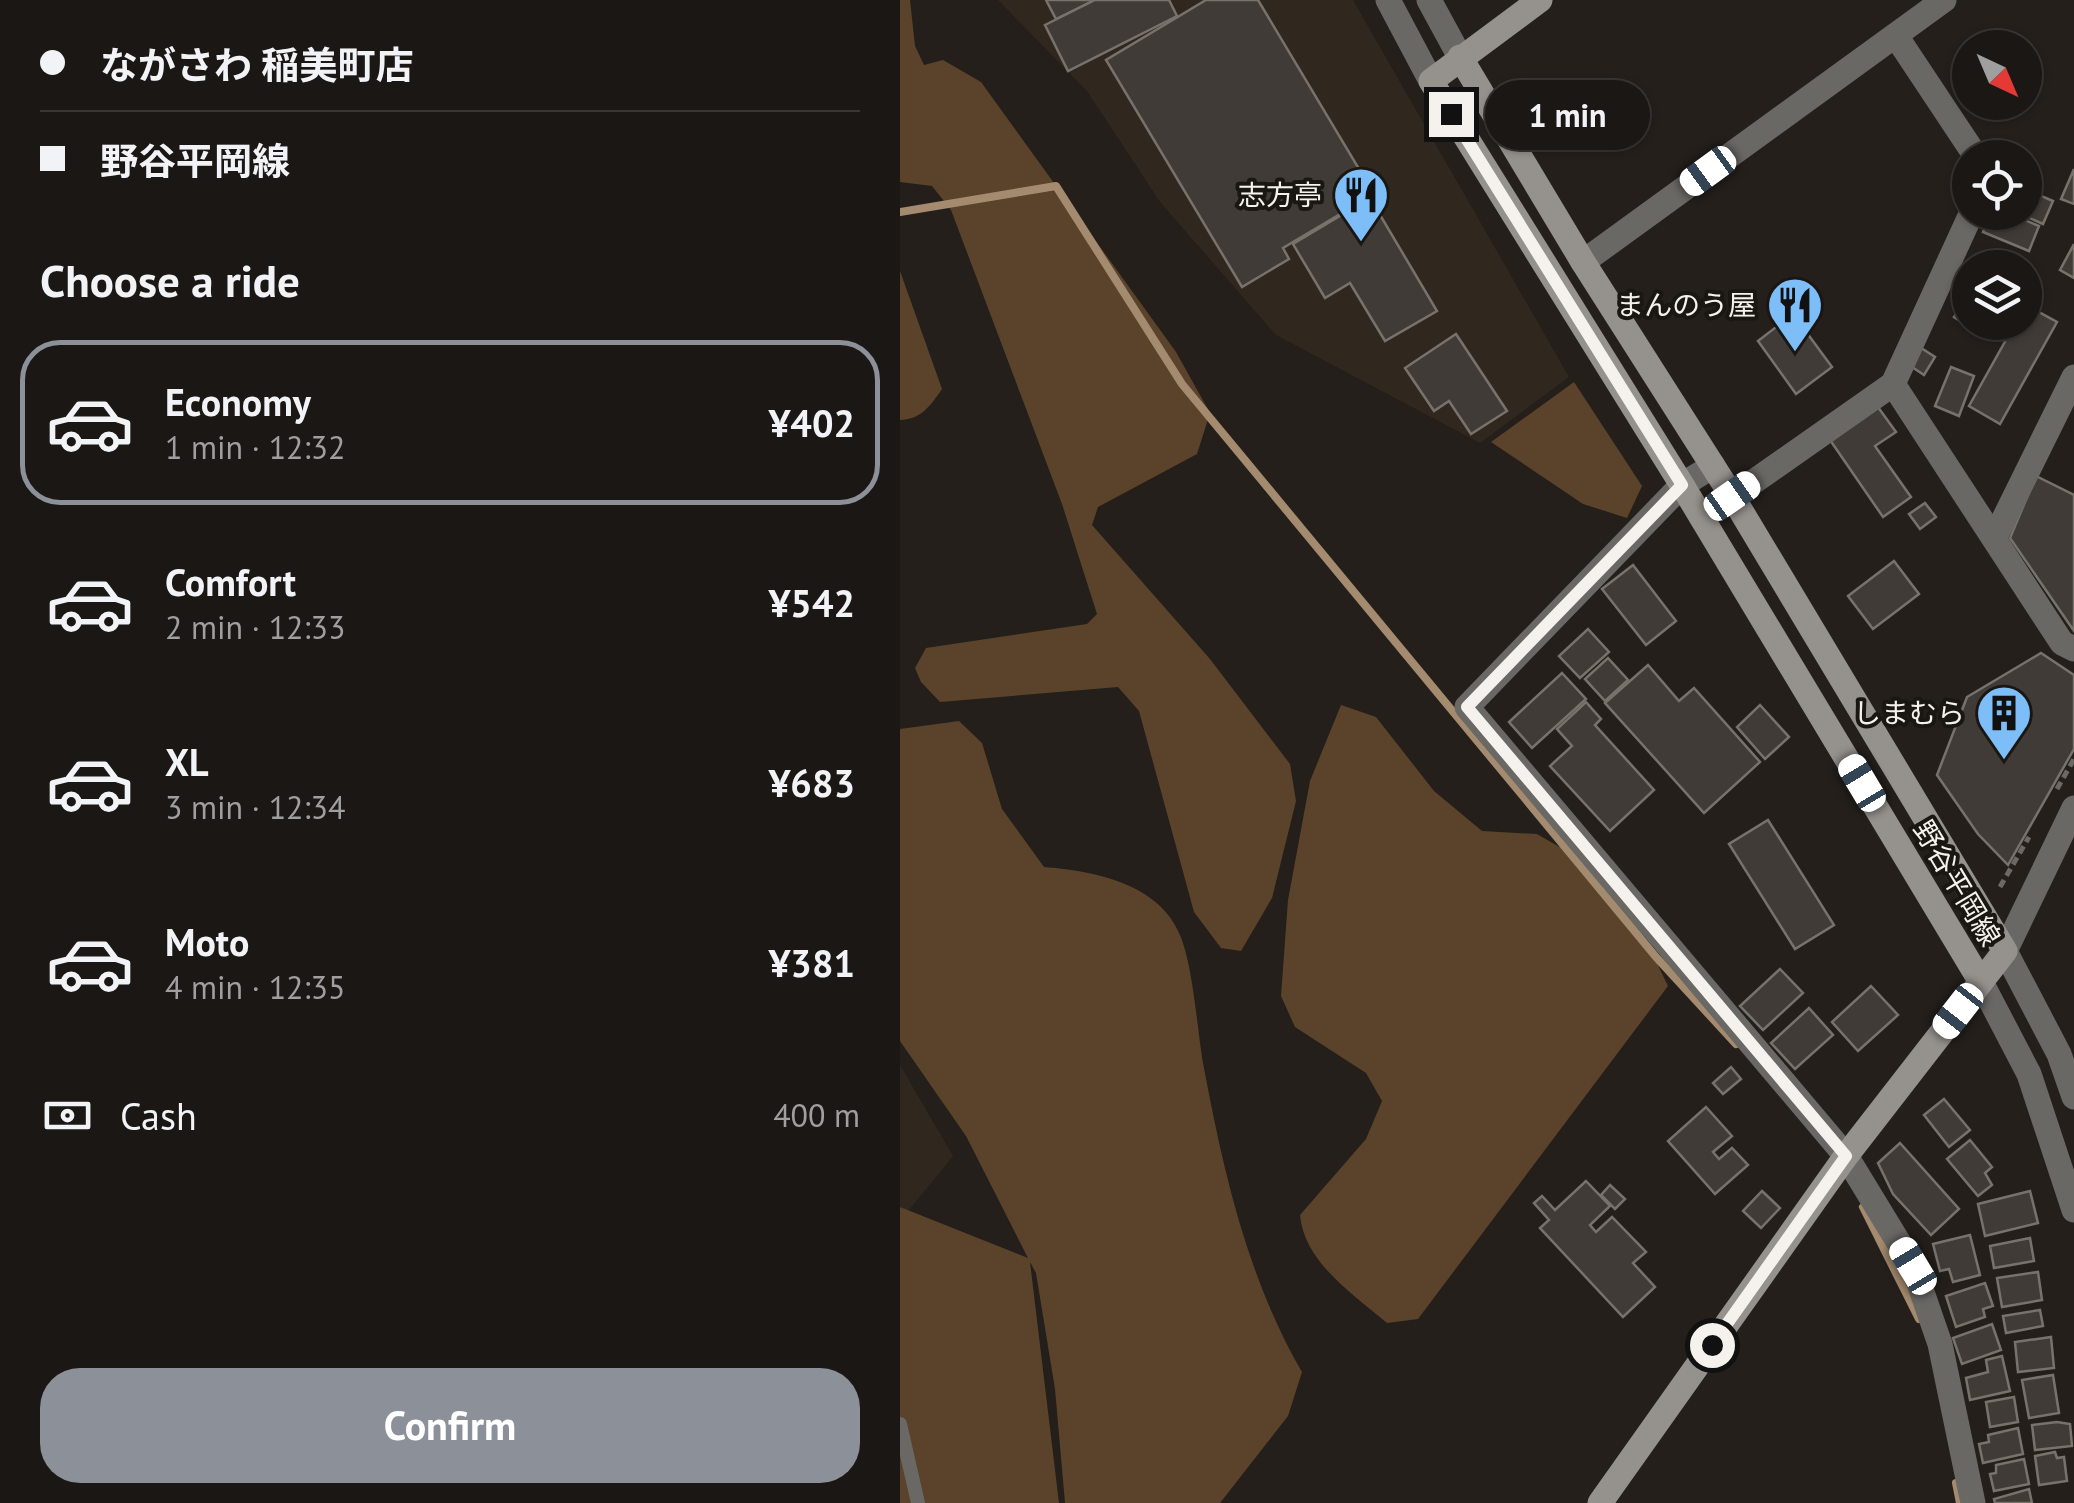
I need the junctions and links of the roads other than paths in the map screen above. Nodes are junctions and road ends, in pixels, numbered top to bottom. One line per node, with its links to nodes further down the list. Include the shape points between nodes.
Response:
1 (1388, 0): 7 (street)
2 (1429, 0): 6 (street)
3 (1540, 0): 6 (main road)
4 (1944, 0): 5 (street)
5 (1896, 36): 8 (street); 10 (street)
6 (1460, 57): 7 (main road); 10 (main road, 野谷平岡線)
7 (1431, 81): 14 (main road, 野谷平岡線)
8 (1965, 140)
9 (1964, 230): 12 (street)
10 (1583, 262): 13 (main road, 野谷平岡線)
11 (2074, 377): 17 (street)
12 (1892, 384): 15 (street); 17 (street)
13 (1714, 466): 14 (street); 15 (main road, 野谷平岡線)
14 (1682, 485): 16 (main road, 野谷平岡線); 23 (street, via 1467,707)
15 (1732, 496): 16 (street); 20 (main road, 野谷平岡線)
16 (1702, 518): 21 (main road, 野谷平岡線)
17 (1996, 535): 18 (street, via 2062,643)
18 (2074, 650)
19 (2074, 808): 20 (street)
20 (2006, 951): 21 (main road, 野谷平岡線); 22 (street)
21 (1981, 982): 23 (main road, 野谷平岡線); 24 (street, via 2029,1074)
22 (2074, 1096)
23 (1846, 1156): 27 (main road, 野谷平岡線); 28 (street, via 1913,1266 1940,1344)
24 (2074, 1210)
25 (900, 1424): 26 (lane)
26 (918, 1503)
27 (1600, 1503)
28 (1973, 1503)

